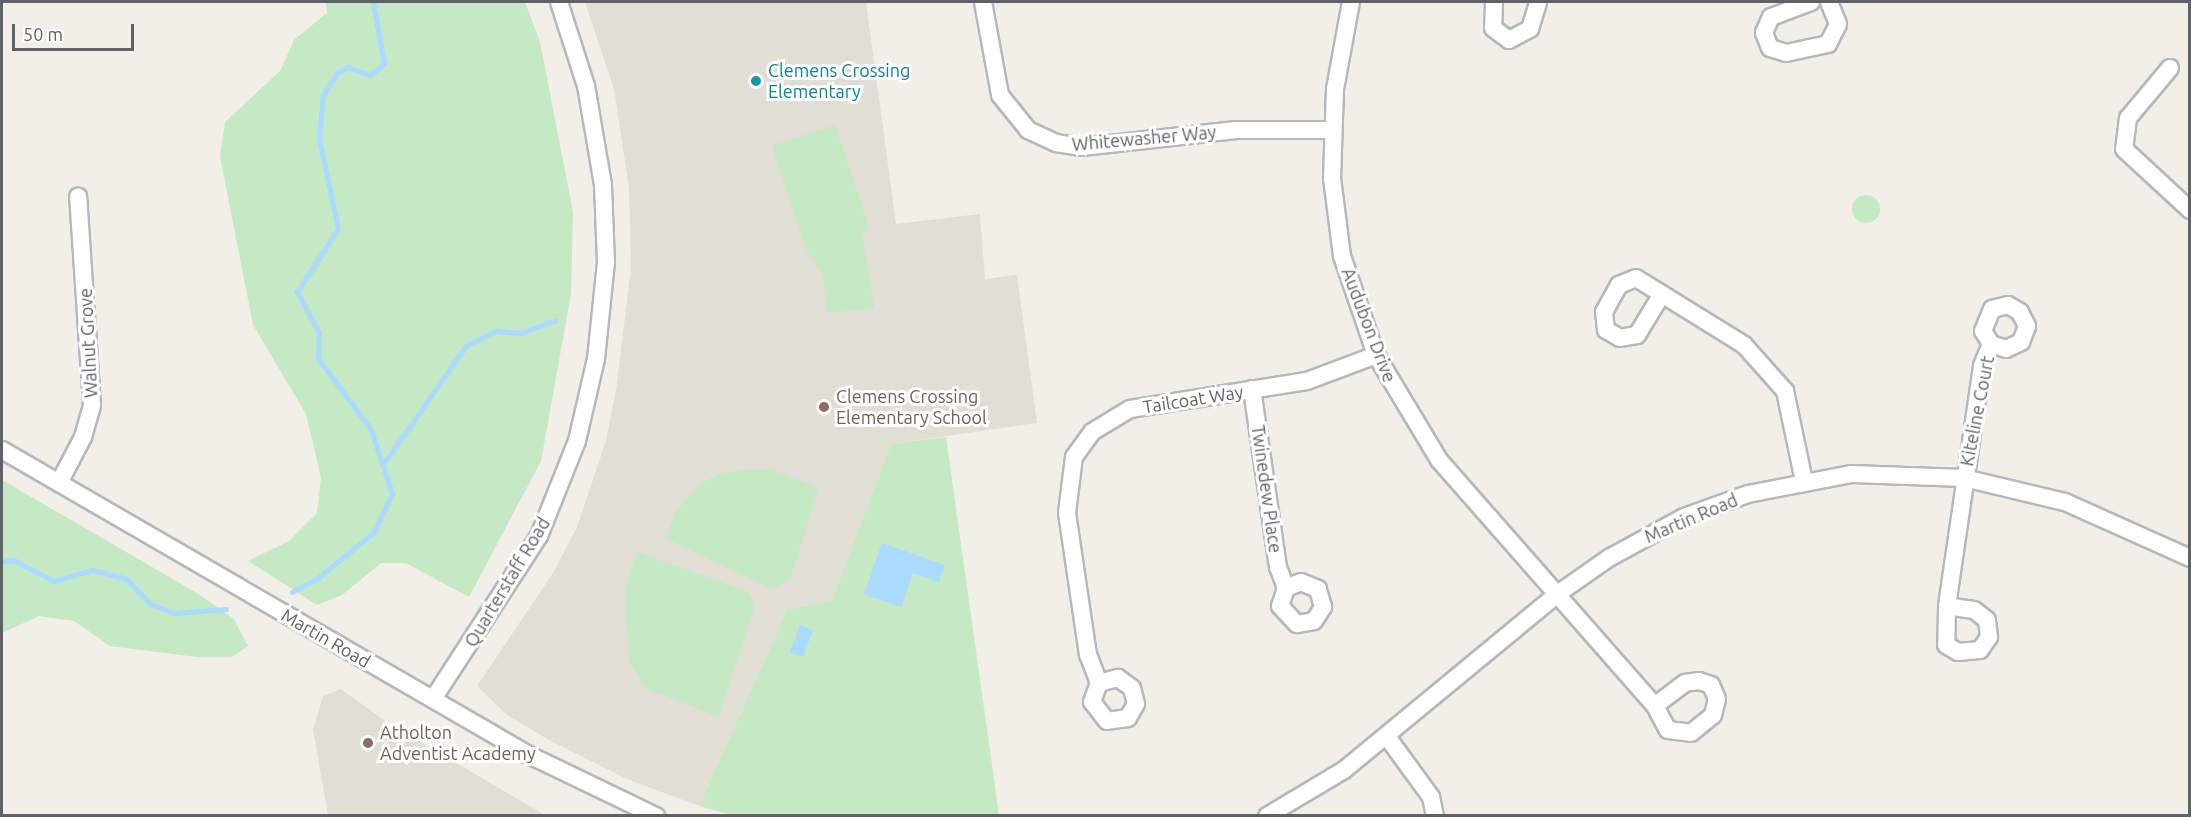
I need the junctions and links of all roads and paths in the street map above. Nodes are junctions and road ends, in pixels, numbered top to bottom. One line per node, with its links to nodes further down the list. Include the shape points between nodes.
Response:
1 (560, 2): 25 (street, Quarterstaff Road, via 586,86 603,185 606,263 596,359 577,441 538,536)
2 (983, 2): 9 (street, Whitewasher Way, via 1000,95 1028,130 1056,143 1082,147 1236,130)
3 (1351, 2): 9 (street, Audubon Drive)
4 (1494, 2): 5 (street, via 1493,27 1509,40 1530,29)
5 (1538, 2)
6 (1811, 2): 7 (street, via 1771,17 1764,33 1770,48 1786,53 1828,44 1838,24)
7 (1829, 2)
8 (2170, 68): 11 (street, via 2128,118 2124,149)
9 (1332, 130): 14 (street, Audubon Drive, via 1342,255)
10 (78, 196): 19 (street, Walnut Grove, via 92,405)
11 (2190, 210)
12 (1662, 294): 18 (street, via 1727,333 1775,374 1793,412)
13 (1991, 344): 17 (street, Kiteline Court, via 1982,366)
14 (1376, 355): 15 (street, Tailcoat Way, via 1325,376); 22 (street, Audubon Drive, via 1439,460)
15 (1252, 389): 21 (street, Twinedew Place, via 1278,567); 24 (street, Tailcoat Way, via 1130,409 1092,432 1074,457 1067,513 1088,656)
16 (2, 450): 19 (street, Martin Road)
17 (1964, 478): 18 (street, Martin Road, via 1892,473); 20 (street, Martin Road, via 2065,502); 23 (street, Kiteline Court)
18 (1804, 481): 22 (street, Martin Road, via 1748,494 1684,517)
19 (60, 483): 25 (street, Martin Road)
20 (2190, 558)
21 (1286, 588)
22 (1556, 595): 26 (street, Audubon Drive); 27 (street, Martin Road)
23 (1947, 606)
24 (1099, 683)
25 (433, 699): 28 (street, Martin Road, via 582,784)
26 (1655, 706)
27 (1388, 738): 29 (street, Martin Road, via 1314,792); 30 (street, via 1431,797)
28 (656, 816)
29 (1267, 816)
30 (1435, 816)

